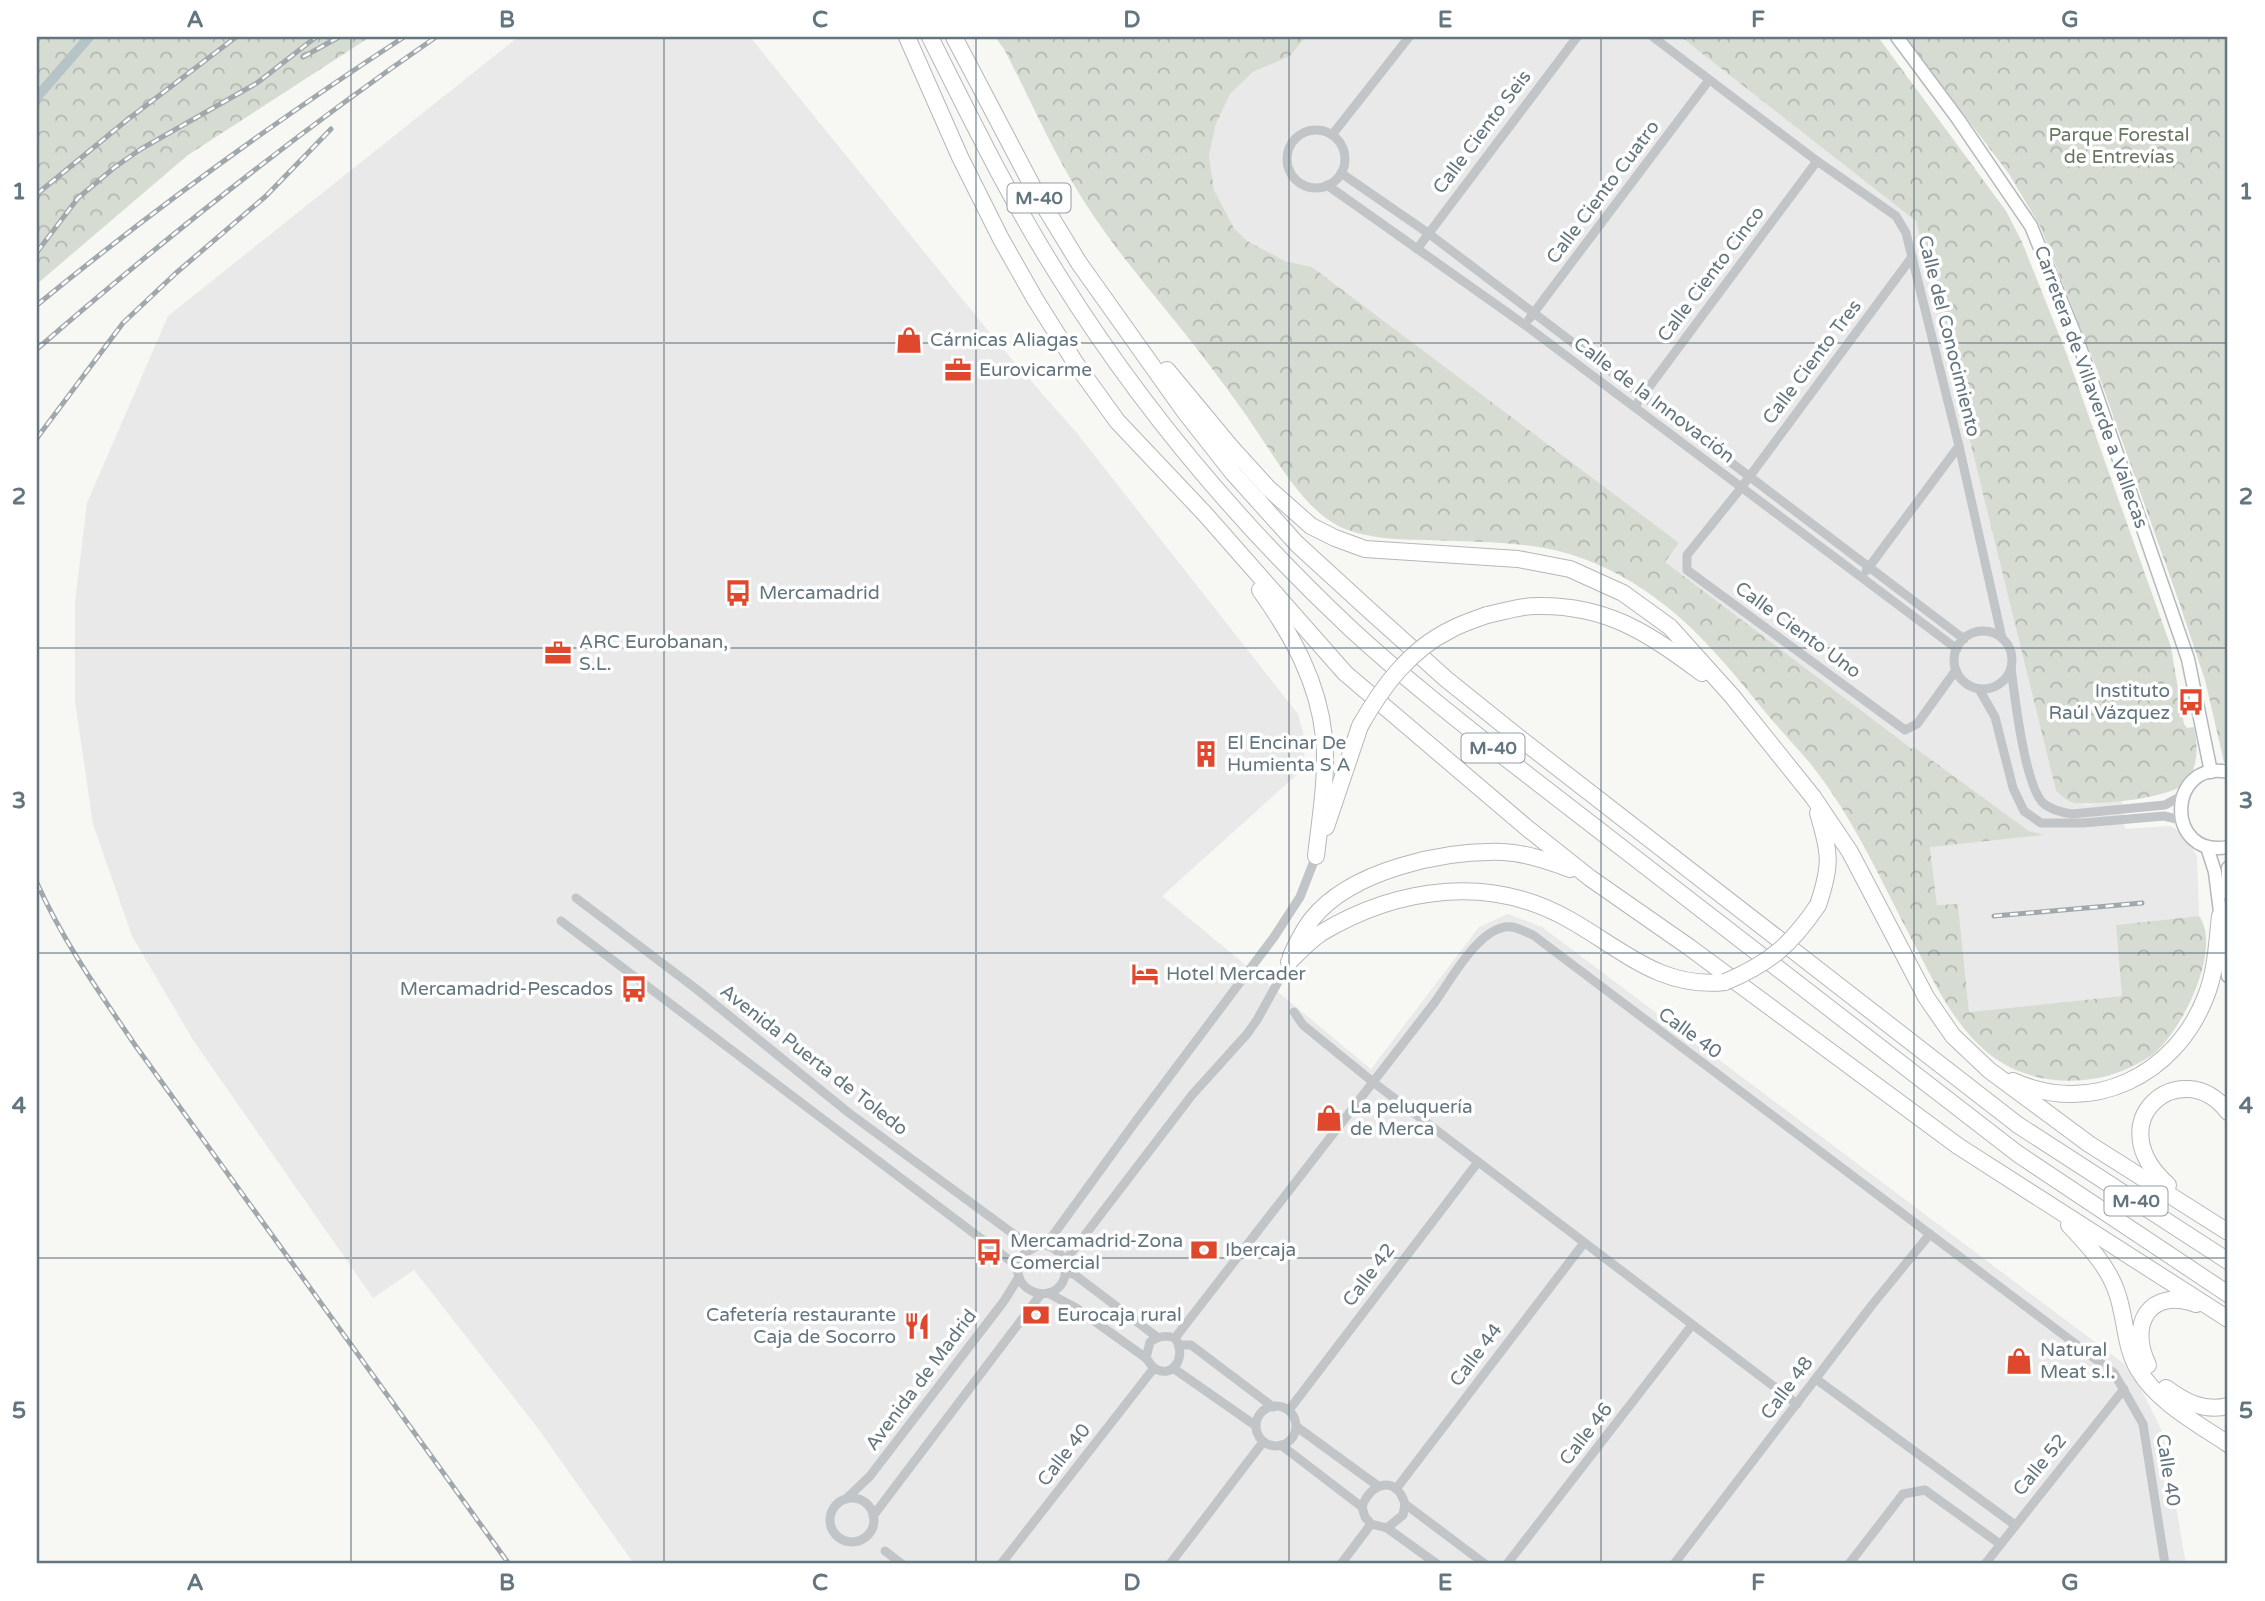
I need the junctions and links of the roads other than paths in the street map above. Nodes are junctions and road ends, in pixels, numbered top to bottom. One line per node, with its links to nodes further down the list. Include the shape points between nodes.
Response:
1 (907, 37): 26 (highway, via 960,157 1035,299 1117,421)
2 (930, 37): 70 (highway, M-40, via 1015,203 1119,366 1216,489 1352,629 1507,759 2018,1154)
3 (954, 37): 10 (highway, M-40)
4 (963, 37): 10 (highway)
5 (1409, 37): 11 (street)
6 (1577, 37): 15 (street, Calle Ciento Seis)
7 (1653, 37): 9 (street, Calle del Conocimiento)
8 (1897, 37): 36 (main road, Carretera de Villaverde a Vallecas, via 2031,226 2080,347 2188,659)
9 (1709, 80): 12 (street, Calle del Conocimiento); 19 (street, Calle Ciento Cuatro)
10 (1004, 132): 18 (highway, M-40)
11 (1332, 135): 13 (street, via 1344,152); 14 (street, via 1313,130 1303,133 1295,138 1287,156 1299,182 1307,187)
12 (1816, 161): 17 (street, Calle del Conocimiento, via 1896,216); 21 (street, Calle Ciento Cinco)
13 (1341, 173): 14 (street); 15 (street, Calle de la Innovación)
14 (1327, 186): 16 (street, Calle de la Innovación)
15 (1428, 233): 16 (street, Calle Ciento Seis); 19 (street, Calle de la Innovación)
16 (1417, 249): 20 (street, Calle de la Innovación)
17 (1912, 257): 23 (street, Calle del Conocimiento); 24 (street, Calle Ciento Tres)
18 (1079, 263): 35 (highway, via 1230,446 1311,526 1365,549 1518,559 1570,569 1623,593 1670,627); 64 (highway, M-40, via 1233,473 1297,544 1446,679 2018,1125)
19 (1533, 314): 20 (street, Calle Ciento Cuatro); 21 (street, Calle de la Innovación)
20 (1525, 325): 22 (street, Calle de la Innovación)
21 (1642, 397): 22 (street, Calle Ciento Cinco); 24 (street, Calle de la Innovación)
22 (1634, 407): 25 (street, Calle de la Innovación)
23 (1959, 446): 27 (street); 29 (street, Calle del Conocimiento)
24 (1748, 477): 25 (street, Calle Ciento Tres); 27 (street, Calle de la Innovación)
25 (1741, 488): 28 (street, Calle de la Innovación); 33 (street, Calle Ciento Uno, via 1687,555 1687,570 1905,730 1917,724)
26 (1205, 514): 43 (highway, via 1287,627 1310,677 1324,738); 45 (highway, via 1345,673)
27 (1869, 568): 28 (street); 30 (street, Calle de la Innovación)
28 (1861, 579): 31 (street, Calle de la Innovación)
29 (2002, 638): 30 (street, via 1987,632); 32 (street, via 2011,652)
30 (1964, 639): 31 (street)
31 (1957, 649): 33 (street)
32 (2011, 668): 34 (street, via 1995,687); 38 (street, via 2030,776 2043,803 2072,814 2165,805)
33 (1956, 670): 34 (street, via 1965,682)
34 (1979, 689): 40 (street, via 1995,717 2013,788 2024,811 2040,823 2164,816)
35 (1732, 696): 39 (highway); 43 (highway, bridge, via 1664,645 1624,622 1580,608 1533,606 1487,615 1450,629 1410,657 1377,695 1360,726)
36 (2211, 772): 37 (main road); 38 (main road, via 2189,784)
37 (2228, 772)
38 (2183, 795): 40 (main road)
39 (1813, 797): 50 (highway, bridge, via 1829,850 1827,880 1818,905 1779,953 1725,982 1702,984 1670,978 1534,902 1482,891 1419,894 1365,911 1319,934); 53 (highway, via 1850,852 1926,997 1953,1036)
40 (2181, 820): 41 (main road, via 2195,841)
41 (2207, 847): 42 (main road); 48 (main road)
42 (2228, 848)
43 (1316, 856): 62 (street, via 1300,897 1274,937 1051,1238)
44 (2228, 868): 46 (main road)
45 (1590, 878): 50 (highway, via 1547,860 1504,852 1418,860 1375,875 1342,894 1313,917); 57 (highway, via 1958,1146)
46 (2228, 893)
47 (576, 898): 63 (street, Avenida Puerta de Toledo, via 849,1113)
48 (2220, 916): 51 (main road); 53 (highway, via 2214,972 2206,996 2179,1043 2147,1072 2129,1082 2078,1094 2029,1088)
49 (561, 921): 66 (street, Avenida Puerta de Toledo)
50 (1289, 961): 65 (street, via 1247,1034 1192,1094)
51 (2228, 976)
52 (1294, 1012): 54 (street, via 1303,1025)
53 (1989, 1070): 58 (highway, via 2089,1144)
54 (1373, 1082): 56 (street); 60 (street, Calle 40, via 1473,949 1491,931 1511,927 1534,935); 74 (street, Calle 40)
55 (2228, 1112): 58 (highway, via 2205,1091 2188,1088 2157,1099 2140,1126 2145,1158 2154,1172)
56 (1478, 1163): 61 (street); 83 (street, Calle 42)
57 (2050, 1205): 71 (highway); 87 (highway, via 2092,1249 2116,1290 2137,1368 2156,1393)
58 (2204, 1217): 59 (highway)
59 (2227, 1231)
60 (1930, 1234): 78 (street, Calle 48); 79 (street, Calle 40, via 2104,1364)
61 (1584, 1243): 72 (street); 90 (street, Calle 44)
62 (1042, 1244): 63 (street); 65 (street, via 1059,1251)
63 (1031, 1247): 66 (street)
64 (2226, 1259)
65 (1065, 1261): 67 (street)
66 (1017, 1266): 68 (street)
67 (1066, 1272): 69 (street, via 1057,1288); 73 (street)
68 (1019, 1278): 69 (street, via 1032,1292); 91 (street, Avenida de Madrid, via 870,1476)
69 (1045, 1293): 75 (street, via 1076,1308); 94 (street)
70 (2228, 1294)
71 (2223, 1315): 81 (highway, via 2183,1299 2164,1300 2149,1308 2143,1321 2141,1351 2156,1376 2178,1397 2193,1405)
72 (1692, 1325): 80 (street); 106 (street, Calle 46)
73 (1157, 1337): 74 (street); 75 (street, via 1150,1342)
74 (1178, 1342): 77 (street, via 1179,1361); 82 (street, via 1191,1345)
75 (1146, 1358): 76 (street)
76 (1154, 1368): 77 (street); 101 (street, Calle 40)
77 (1173, 1368): 84 (street)
78 (1816, 1379): 80 (street, Calle 48); 96 (street)
79 (2124, 1389): 96 (street, Calle 52); 110 (street, Calle 40, via 2143,1424)
80 (1797, 1404): 107 (street, Calle 48)
81 (2228, 1406)
82 (1273, 1407): 83 (street); 84 (street, via 1264,1411)
83 (1289, 1410): 85 (street)
84 (1256, 1426): 86 (street)
85 (1297, 1427): 88 (street); 89 (street)
86 (1263, 1442): 88 (street); 102 (street)
87 (2228, 1444)
88 (1282, 1445): 93 (street)
89 (1378, 1486): 90 (street); 93 (street)
90 (1396, 1489): 92 (street)
91 (846, 1499): 94 (street, via 860,1500); 94 (street, via 834,1507 830,1521 841,1539 862,1540 872,1530)
92 (1405, 1504): 97 (street, via 1403,1515); 105 (street)
93 (1362, 1507): 95 (street)
94 (873, 1516)
95 (1371, 1524): 97 (street); 103 (street)
96 (2015, 1525): 98 (street, Calle 52)
97 (1387, 1528): 104 (street)
98 (2000, 1544): 108 (street, via 1925,1490 1903,1494); 109 (street, Calle 52)
99 (884, 1551): 100 (street)
100 (902, 1564)
101 (1001, 1564)
102 (1170, 1564)
103 (1340, 1564)
104 (1437, 1564)
105 (1485, 1564)
106 (1507, 1564)
107 (1674, 1564)
108 (1849, 1564)
109 (1985, 1564)
110 (2165, 1564)

